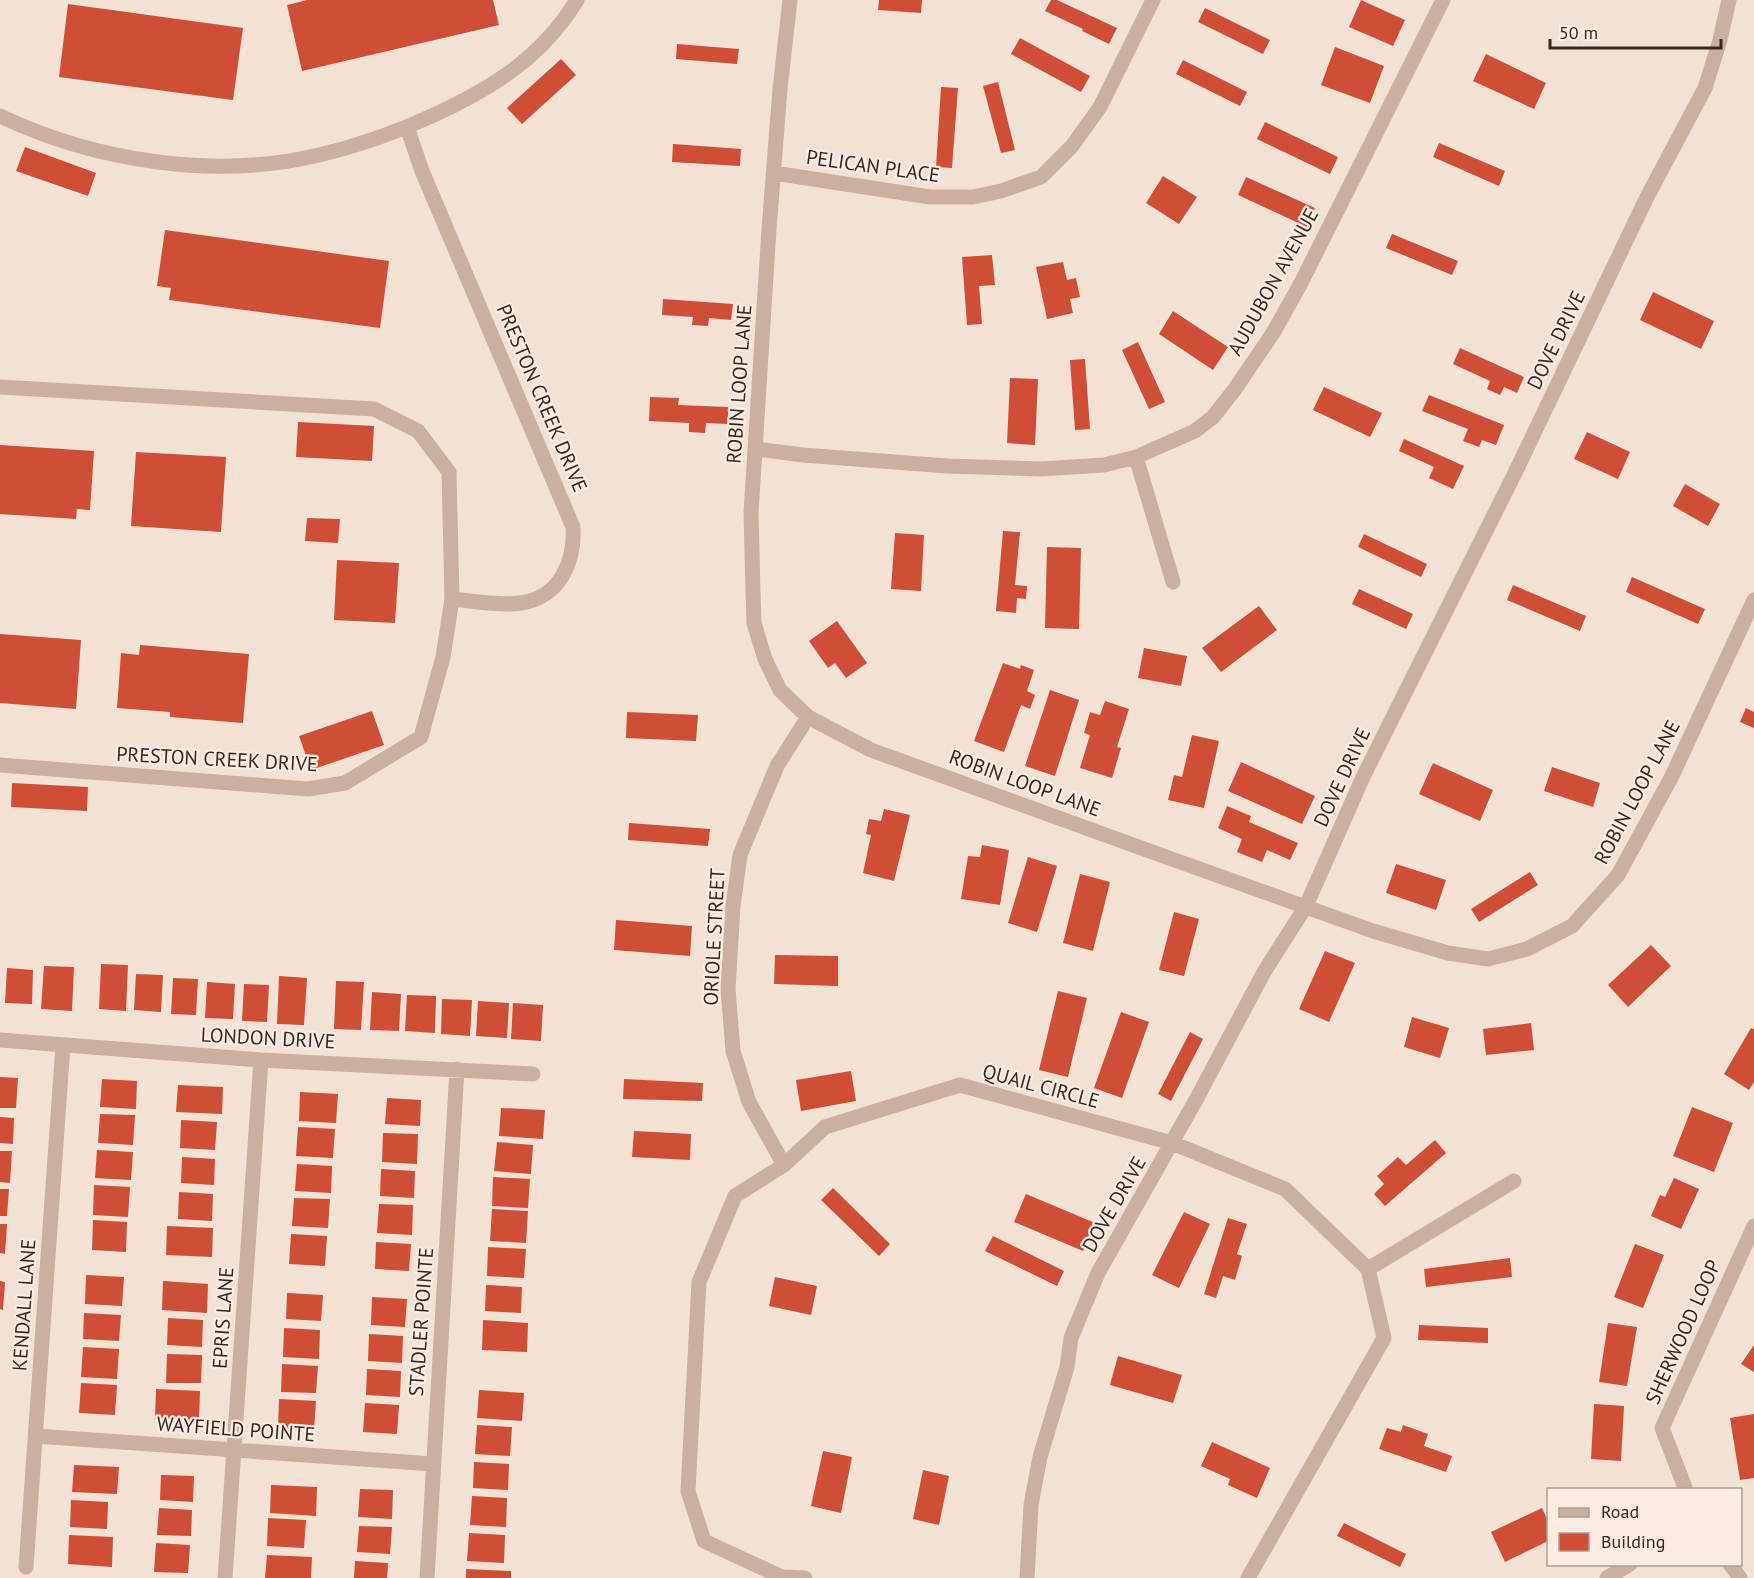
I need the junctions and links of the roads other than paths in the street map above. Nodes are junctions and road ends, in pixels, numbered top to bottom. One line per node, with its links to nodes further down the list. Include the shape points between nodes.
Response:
1 (576, 0): 7 (street, via 551,37 501,78 466,100)
2 (790, 0): 8 (street, ROBIN LOOP LANE)
3 (1153, 0): 8 (street, PELICAN PLACE, via 1100,107 1072,146 1041,177 973,197 930,197)
4 (1443, 0): 11 (street, AUDUBON AVENUE, via 1301,283 1255,361 1213,417 1195,431)
5 (1730, 0): 17 (street, DOVE DRIVE, via 1705,88 1647,197 1363,777)
6 (0, 116): 7 (street, via 55,139 100,152 204,165 265,164 318,156)
7 (407, 127): 13 (street, PRESTON CREEK DRIVE, via 422,171 573,527 570,564 542,595 510,604)
8 (774, 173): 10 (street, ROBIN LOOP LANE)
9 (0, 387): 13 (street, PRESTON CREEK DRIVE, via 374,409 418,431 449,472)
10 (756, 449): 11 (street, AUDUBON AVENUE, via 1041,470 1104,465); 15 (street, ROBIN LOOP LANE, via 751,513 754,623 780,690)
11 (1136, 457): 12 (street)
12 (1173, 582)
13 (452, 599): 16 (street, PRESTON CREEK DRIVE, via 444,657 421,737 345,783 308,789)
14 (1754, 600): 17 (street, ROBIN LOOP LANE, via 1671,778 1618,875 1572,926 1527,949 1488,959 1449,953 1373,931)
15 (808, 717): 17 (street, ROBIN LOOP LANE, via 871,750); 24 (street, ORIOLE STREET, via 777,766 740,855 728,989 733,1051 749,1102)
16 (0, 765)
17 (1306, 906): 23 (street, DOVE DRIVE, via 1264,972)
18 (0, 1040): 19 (street, LONDON DRIVE)
19 (63, 1045): 20 (street, LONDON DRIVE); 28 (street, KENDALL LANE)
20 (261, 1060): 21 (street, LONDON DRIVE); 29 (street, EPRIS LANE)
21 (458, 1069): 22 (street, LONDON DRIVE); 30 (street, STADLER POINTE)
22 (533, 1074)
23 (1172, 1143): 24 (street, QUAIL CIRCLE, via 960,1085 825,1127); 27 (street, QUAIL CIRCLE, via 1285,1189); 37 (street, DOVE DRIVE, via 1098,1273 1071,1338 1031,1505)
24 (784, 1165): 36 (street, QUAIL CIRCLE, via 735,1197 699,1282 688,1491 704,1541 782,1577)
25 (1514, 1181): 27 (street)
26 (1754, 1226): 31 (street, SHERWOOD LOOP, via 1662,1428)
27 (1368, 1269): 38 (street, via 1384,1338)
28 (36, 1436): 29 (street, WAYFIELD POINTE); 33 (street, KENDALL LANE)
29 (235, 1449): 30 (street, WAYFIELD POINTE); 34 (street, EPRIS LANE)
30 (433, 1464): 35 (street, STADLER POINTE)
31 (1685, 1488)
32 (1627, 1566): 39 (street)
33 (26, 1567)
34 (225, 1578)
35 (427, 1578)
36 (805, 1578)
37 (1027, 1578)
38 (1248, 1578)
39 (1607, 1578)

